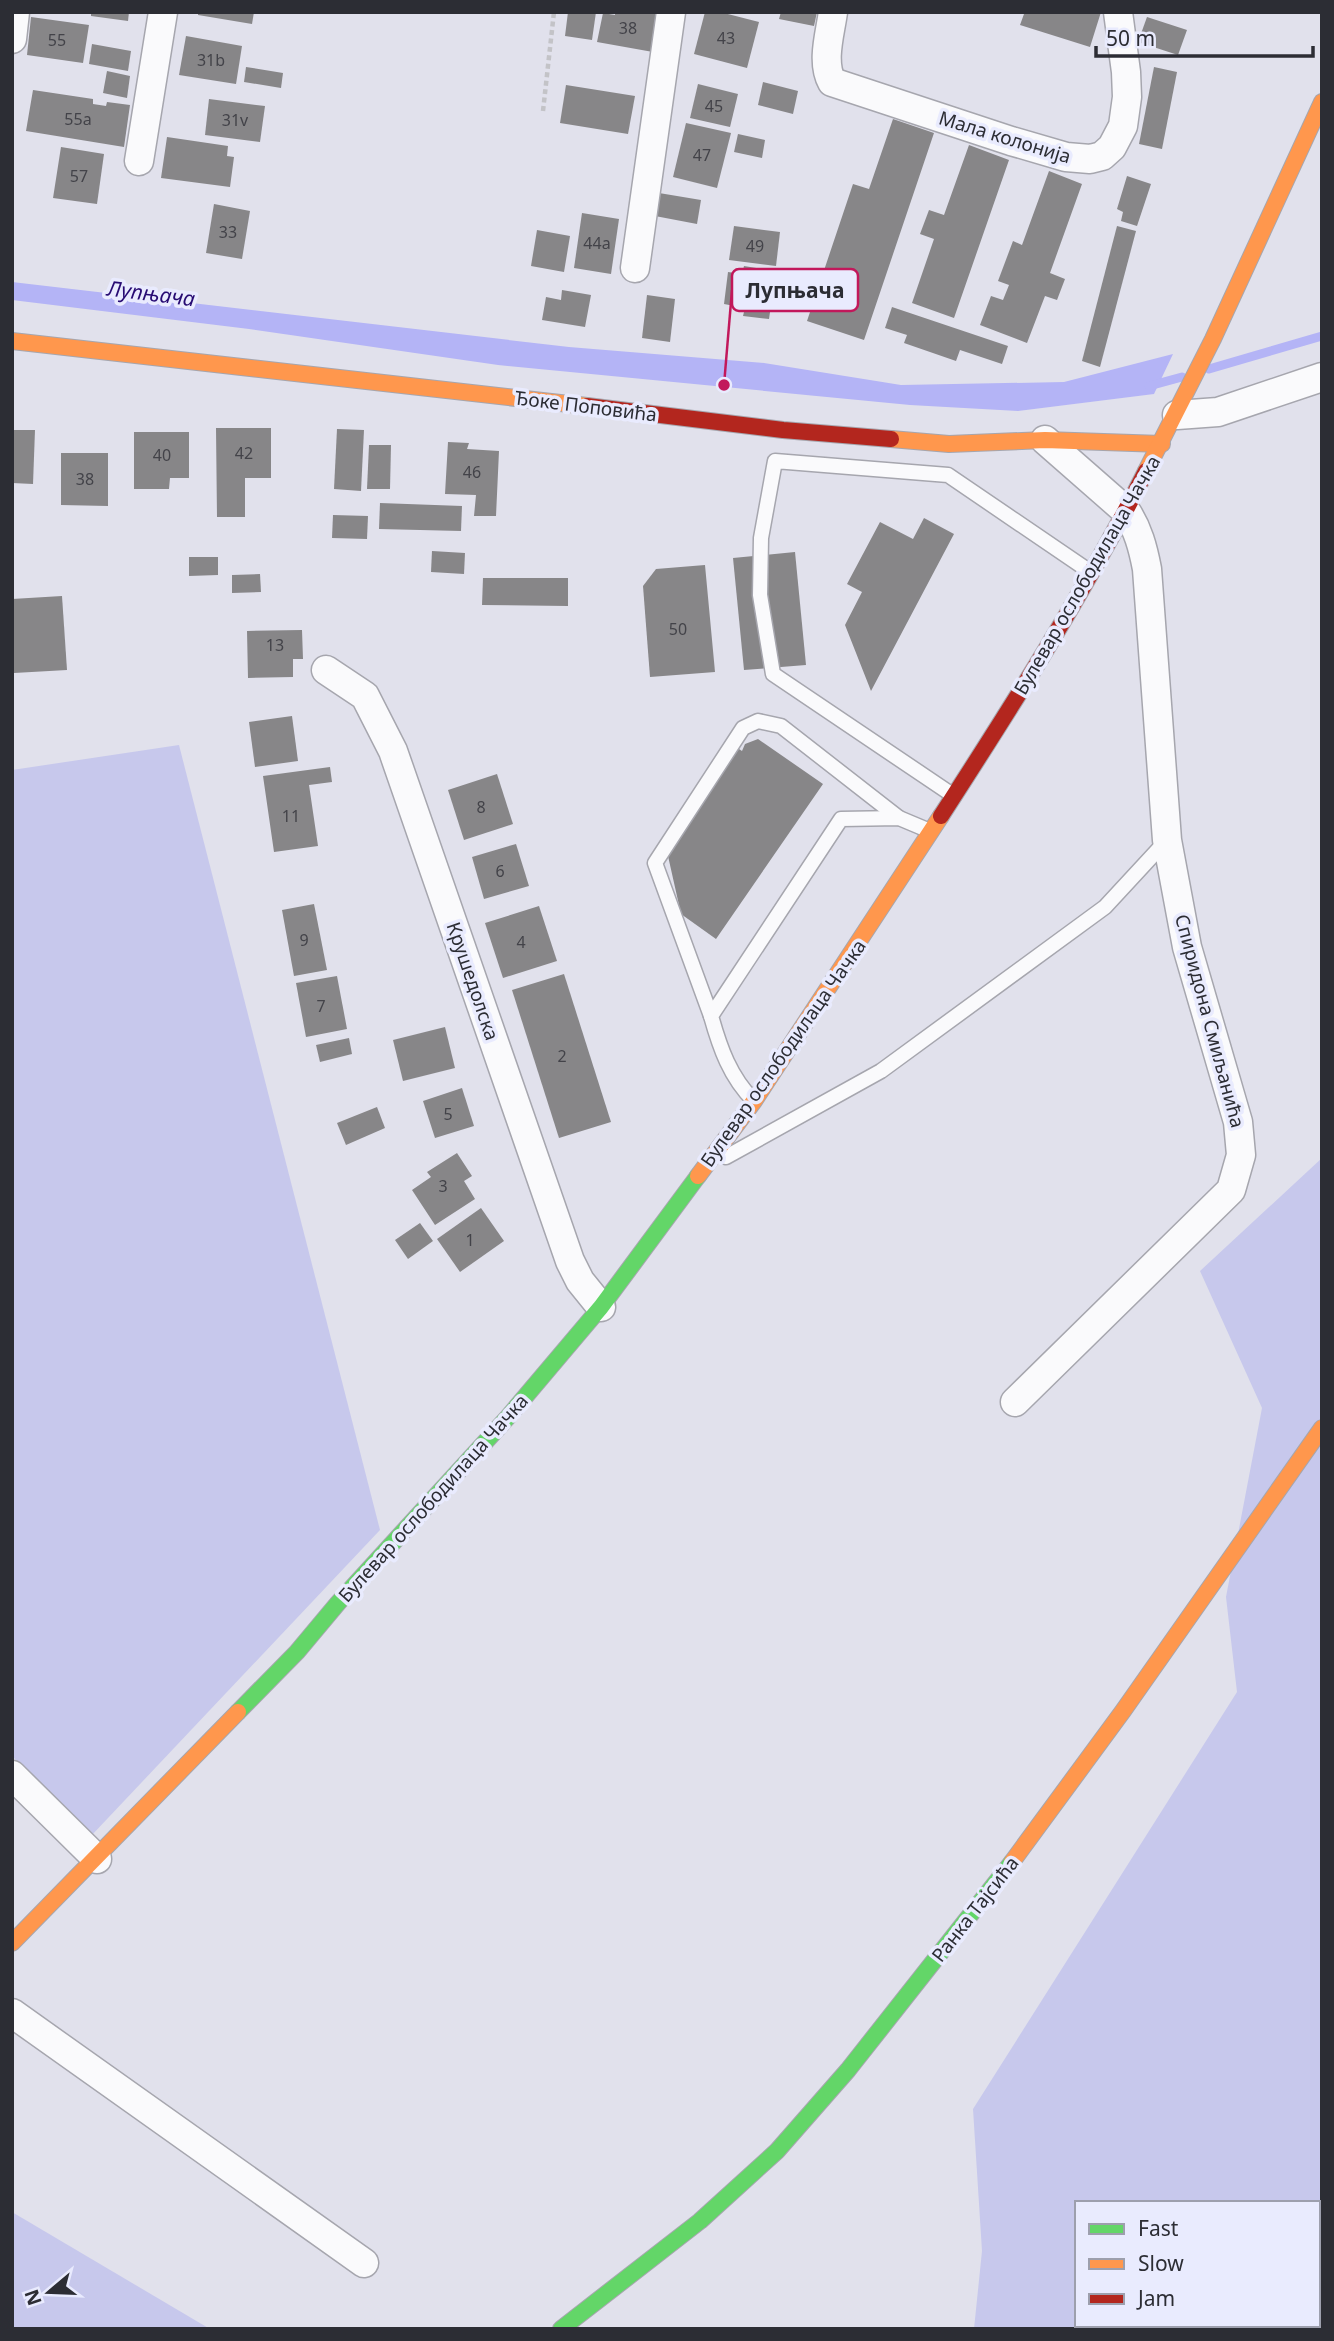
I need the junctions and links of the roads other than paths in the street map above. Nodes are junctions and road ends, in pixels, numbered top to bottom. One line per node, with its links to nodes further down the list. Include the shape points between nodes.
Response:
1 (15, 12): 6 (street)
2 (163, 12): 8 (street)
3 (671, 12): 9 (street)
4 (833, 12): 5 (street, Мала колонија, via 827,60 832,82 1079,159 1102,156 1124,126 1126,72)
5 (1118, 12)
6 (12, 39)
7 (1322, 102): 12 (street, Булевар ослободилаца Чачка)
8 (139, 161)
9 (635, 268)
10 (12, 341): 13 (street, Ђоке Поповића, via 783,430 949,444)
11 (1322, 377): 12 (street, via 1218,412)
12 (1177, 415): 14 (street, Булевар ослободилаца Чачка)
13 (1045, 440): 14 (street, Ђоке Поповића); 15 (street)
14 (1162, 444): 15 (street, Булевар ослободилаца Чачка)
15 (1126, 511): 16 (street, Булевар ослободилаца Чачка); 21 (street, Спиридона Смиљанића, via 1139,536 1147,569)
16 (1090, 572): 18 (street, Булевар ослободилаца Чачка, via 1034,673); 18 (lane, via 948,475 775,461 761,538 760,595 773,674)
17 (326, 670): 25 (street, Крушедолска, via 365,696 393,751 570,1261)
18 (956, 797): 20 (street, Булевар ослободилаца Чачка)
19 (899, 818): 20 (lane); 22 (lane, via 841,819); 22 (lane, via 781,726 758,721 743,728 654,863)
20 (931, 832): 23 (street, Булевар ослободилаца Чачка)
21 (1167, 841): 24 (lane, via 1105,907 881,1072); 26 (street, Спиридона Смиљанића, via 1187,947 1238,1122 1238,1173 1231,1190)
22 (711, 1017): 23 (lane, via 726,1063)
23 (754, 1101): 24 (street, Булевар ослободилаца Чачка)
24 (701, 1171): 25 (street, Булевар ослободилаца Чачка)
25 (601, 1307): 29 (street, Булевар ослободилаца Чачка, via 297,1652)
26 (1015, 1402)
27 (1322, 1428): 33 (street, Ранка Тајсића, via 1163,1656 972,1915 808,2118)
28 (12, 1775): 29 (street)
29 (97, 1858): 30 (street, Булевар ослободилаца Чачка)
30 (12, 1943)
31 (12, 2013): 32 (street)
32 (364, 2263)
33 (593, 2316): 34 (street, Ранка Тајсића)
34 (561, 2329)

